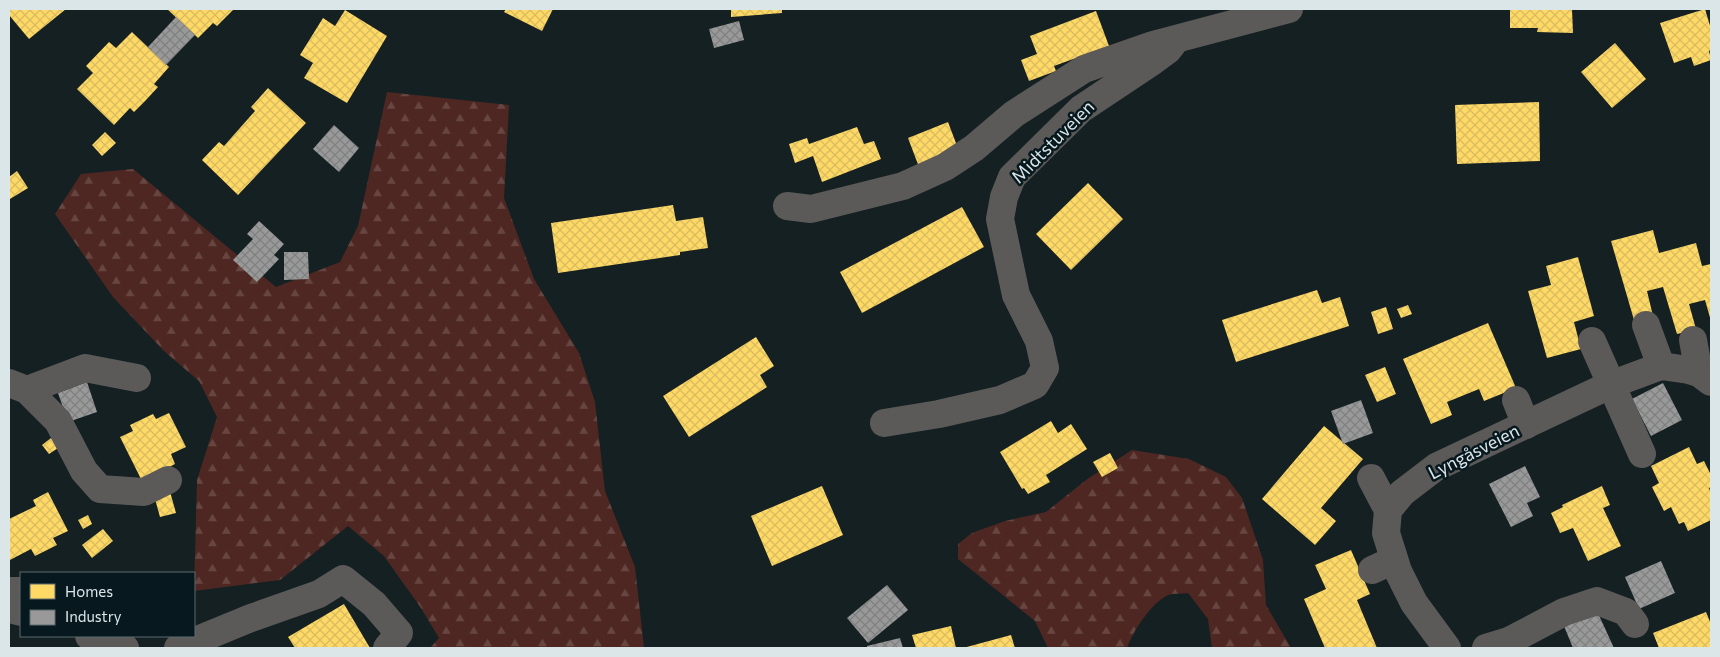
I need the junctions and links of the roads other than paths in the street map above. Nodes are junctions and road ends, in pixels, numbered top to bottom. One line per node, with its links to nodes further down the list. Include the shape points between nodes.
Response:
1 (1289, 9): 2 (street, Midtstuveien)
2 (1175, 41): 3 (street, Midtstuveien, via 1153,45 1084,69 1014,114 974,148 945,167 903,186 811,209); 13 (street, Midtstuveien, via 1153,61 1081,109 1012,177 1000,219 1016,295 1040,341 1045,368 1035,386 1000,400)
3 (787, 206)
4 (1646, 324): 7 (street)
5 (1693, 340): 9 (street)
6 (1592, 341): 10 (street)
7 (1661, 366): 9 (street); 10 (street, Lyngåsveien)
8 (137, 378): 11 (street, via 85,368)
9 (1705, 378)
10 (1610, 385): 14 (street, Lyngåsveien); 15 (street)
11 (18, 386): 17 (street, via 58,421 84,471 100,489 144,492)
12 (1516, 400): 14 (street)
13 (884, 422)
14 (1526, 425): 18 (street, Lyngåsveien, via 1436,467 1402,493)
15 (1642, 454)
16 (1371, 478): 18 (street)
17 (168, 480)
18 (1388, 510): 22 (street, via 1383,565)
19 (1636, 624): 23 (street, via 1626,612 1597,601 1564,612 1509,641)
20 (178, 648): 21 (street, via 319,594 343,580 374,604 399,633)
21 (387, 648)
22 (1446, 648)
23 (1486, 648)

